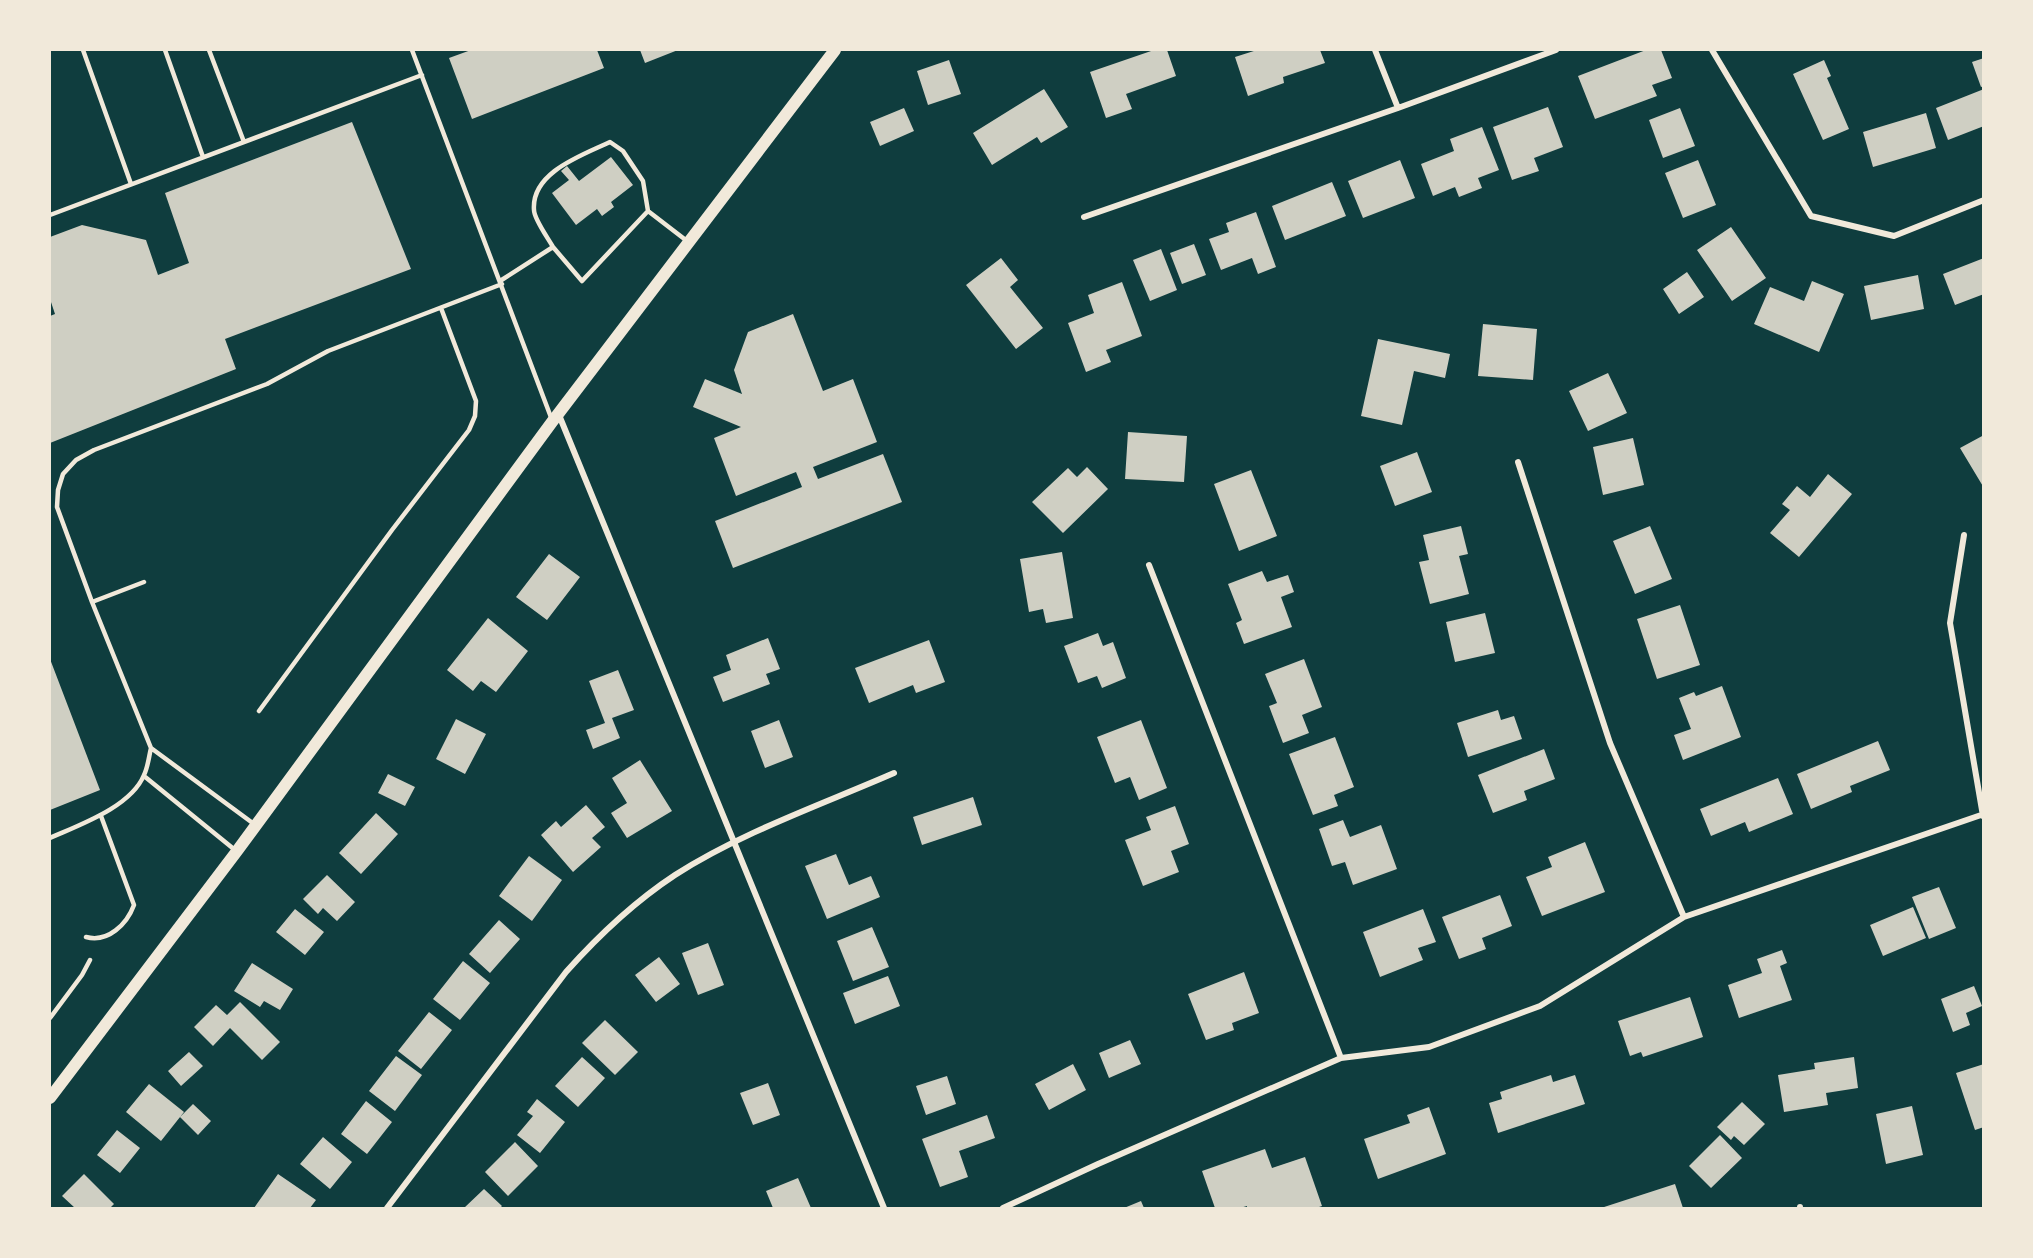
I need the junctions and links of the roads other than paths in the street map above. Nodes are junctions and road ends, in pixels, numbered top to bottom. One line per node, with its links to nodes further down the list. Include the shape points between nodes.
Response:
1 (83, 50): 13 (lane)
2 (165, 50): 12 (lane)
3 (209, 50): 11 (lane)
4 (412, 50): 9 (lane)
5 (836, 50): 18 (main road)
6 (1375, 50): 10 (street)
7 (1556, 50): 10 (street)
8 (1712, 50): 14 (street, via 1811,216 1894,236)
9 (422, 75): 11 (lane); 20 (lane)
10 (1398, 108): 17 (street)
11 (244, 142): 12 (lane)
12 (203, 157): 13 (lane)
13 (131, 184): 16 (lane)
14 (1983, 200)
15 (648, 211): 18 (lane); 19 (lane, via 582,281); 19 (lane, via 643,181 623,151 610,142 554,170 536,191 533,211)
16 (50, 215)
17 (1084, 217)
18 (689, 243): 22 (main road)
19 (553, 247): 20 (lane)
20 (501, 283): 21 (lane); 22 (lane)
21 (441, 308): 27 (lane, via 328,351 267,384 76,460 63,474 57,507); 28 (lane, via 476,401 469,430)
22 (556, 418): 34 (main road); 36 (street)
23 (1518, 462): 38 (street, via 1610,743)
24 (1964, 535): 32 (street, via 1950,623)
25 (1149, 565): 42 (street)
26 (144, 582): 27 (lane)
27 (92, 602): 29 (lane)
28 (259, 711)
29 (151, 748): 31 (lane); 34 (lane)
30 (894, 773): 36 (street)
31 (144, 776): 33 (lane, via 121,802); 37 (lane)
32 (1983, 815): 38 (street)
33 (101, 816): 35 (lane); 39 (lane, via 134,905 130,916 108,935 96,940)
34 (256, 825): 37 (main road)
35 (50, 838)
36 (734, 842): 44 (street, via 675,875 590,945); 45 (street)
37 (237, 851): 43 (main road)
38 (1684, 917): 42 (street, via 1540,1006 1429,1047)
39 (86, 938)
40 (90, 960): 41 (lane)
41 (50, 1018)
42 (1341, 1058): 46 (street)
43 (50, 1098)
44 (387, 1209)
45 (884, 1209)
46 (1003, 1209)

